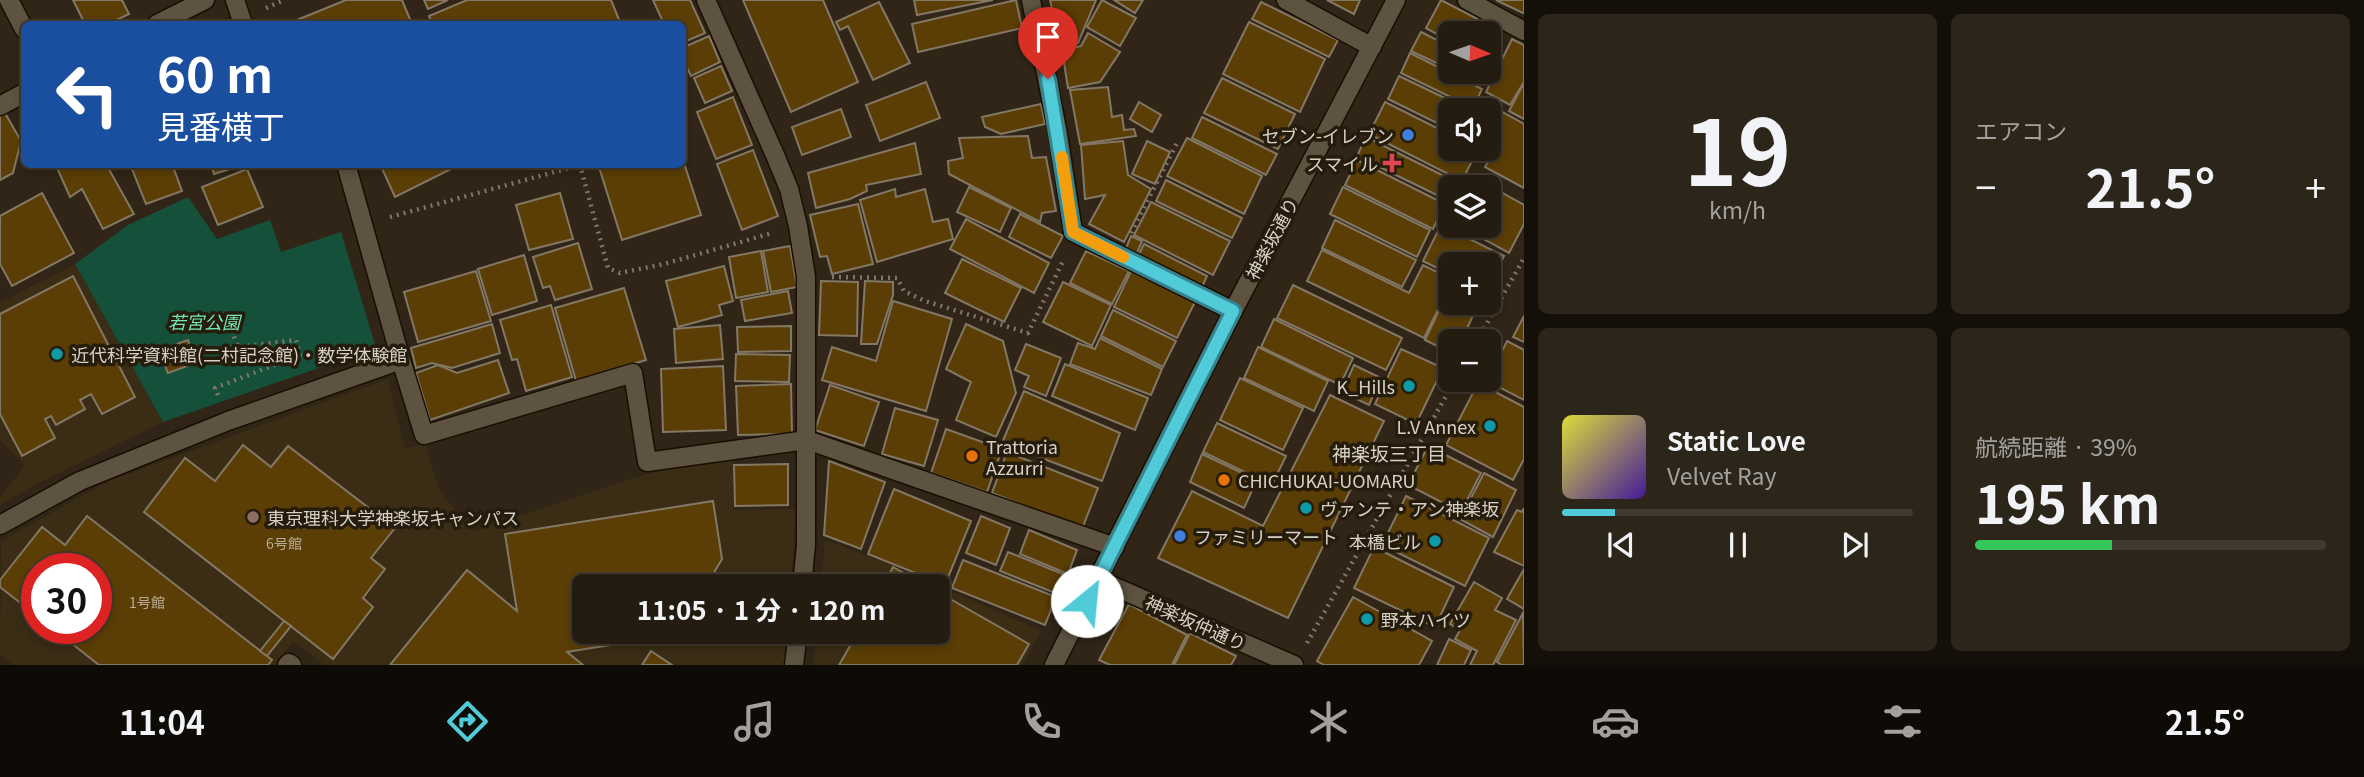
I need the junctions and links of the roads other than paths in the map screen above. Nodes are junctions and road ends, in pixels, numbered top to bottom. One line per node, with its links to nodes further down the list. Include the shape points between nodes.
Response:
1 (9, 0): 11 (street)
2 (205, 0): 9 (street)
3 (235, 0): 10 (street)
4 (706, 0): 19 (street, via 775,155 798,226 806,277)
5 (1031, 0): 17 (street, via 1073,232)
6 (1286, 0): 13 (street)
7 (1396, 0): 13 (street, 神楽坂通り)
8 (1467, 0): 12 (street)
9 (163, 21)
10 (242, 21)
11 (21, 23)
12 (1524, 31)
13 (1372, 47): 17 (street, 神楽坂通り)
14 (21, 95): 15 (street)
15 (0, 106)
16 (347, 168): 18 (street)
17 (1233, 311): 21 (street, 神楽坂通り)
18 (401, 360): 19 (street, via 424,435 633,373 648,462); 20 (street, via 228,421 80,481)
19 (807, 440): 21 (street); 22 (street)
20 (0, 525)
21 (1115, 547): 23 (street, 神楽坂通り)
22 (803, 574)
23 (1098, 580): 26 (street, 神楽坂通り); 27 (street, 神楽坂仲通り)
24 (797, 644): 25 (street)
25 (794, 665)
26 (1054, 665)
27 (1294, 665)

